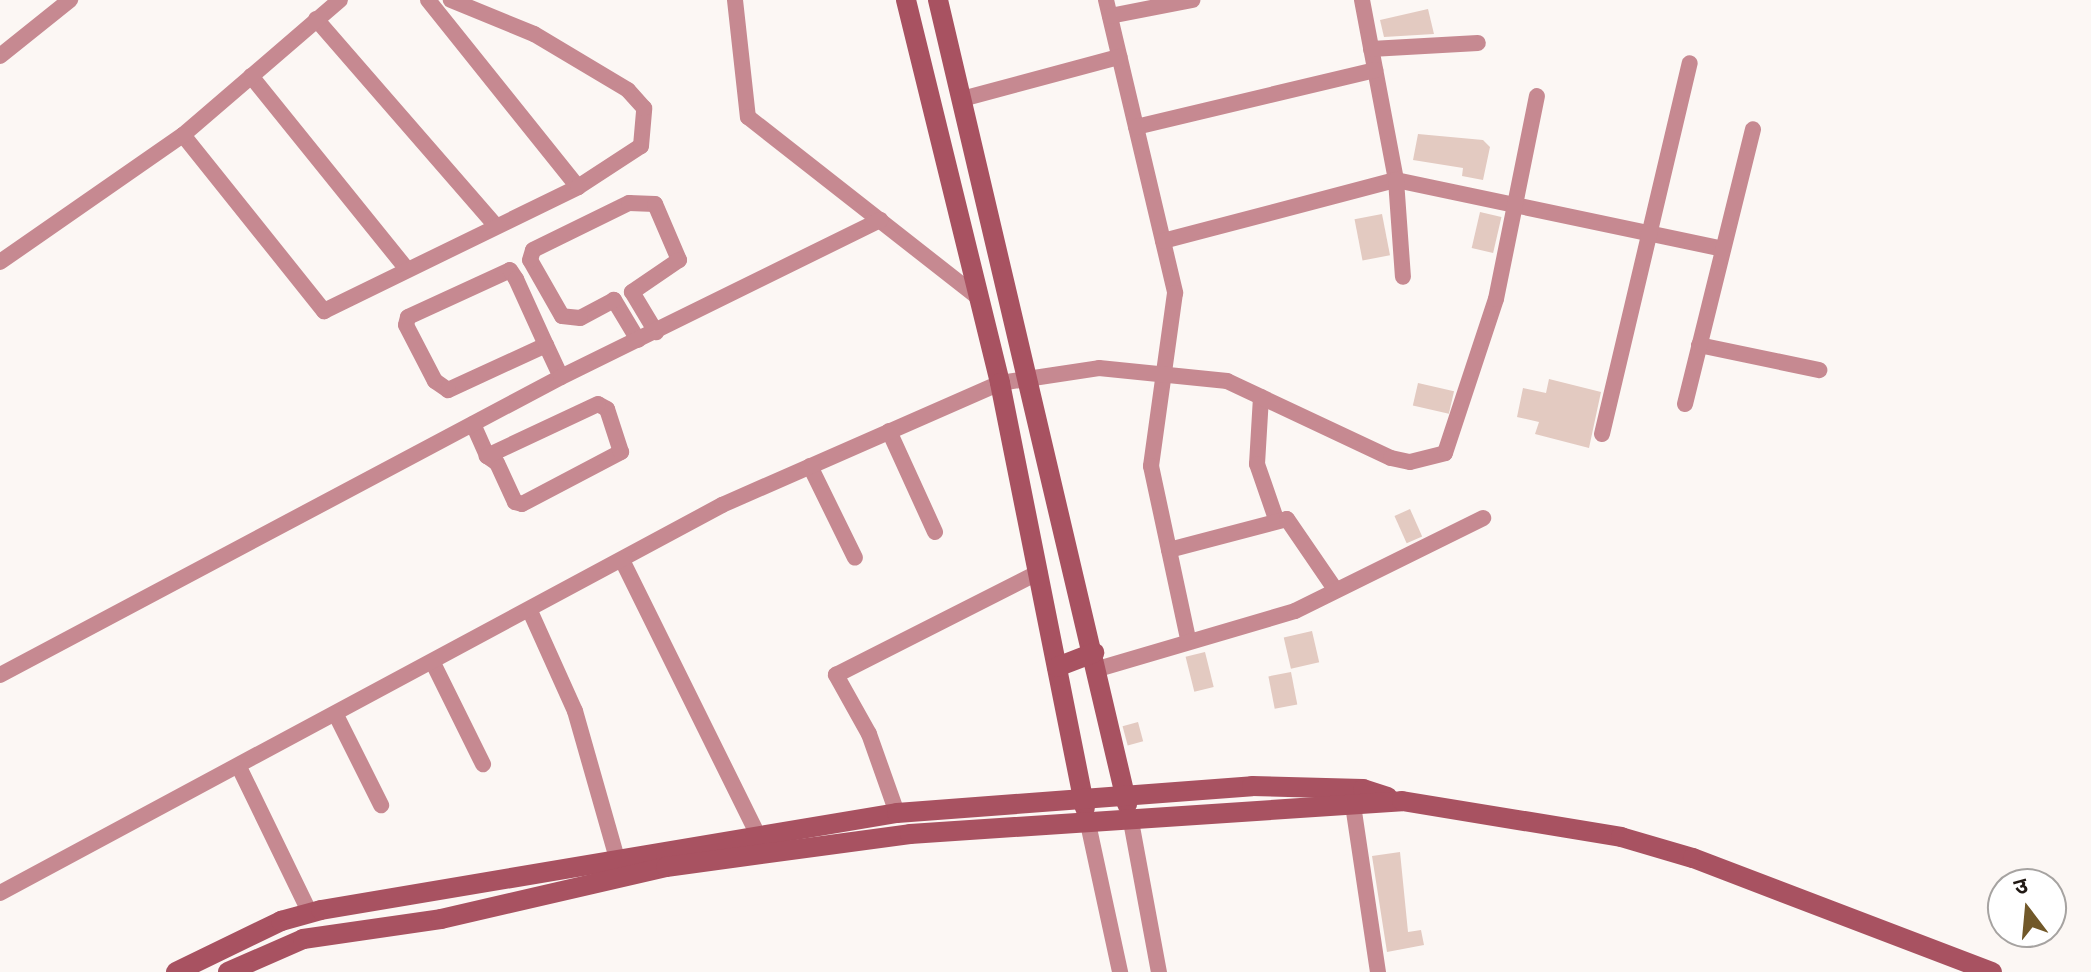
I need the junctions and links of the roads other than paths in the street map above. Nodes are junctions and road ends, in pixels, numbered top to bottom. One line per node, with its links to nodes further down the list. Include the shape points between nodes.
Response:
1 (70, 0): 14 (street)
2 (340, 0): 11 (street)
3 (428, 0): 25 (street)
4 (451, 0): 25 (street, via 588,63 644,108 641,146)
5 (735, 0): 27 (street, via 748,117)
6 (906, 0): 36 (street)
7 (938, 0): 20 (street)
8 (1192, 0): 10 (street)
9 (1362, 0): 13 (street)
10 (1108, 8): 15 (street)
11 (316, 19): 18 (street); 28 (street)
12 (1478, 43): 13 (street)
13 (1371, 49): 17 (street)
14 (0, 56)
15 (1119, 57): 20 (street); 21 (street)
16 (1690, 63): 29 (street)
17 (1375, 70): 21 (street); 24 (street)
18 (251, 76): 23 (street); 33 (street)
19 (1537, 96): 26 (street)
20 (962, 99): 44 (street)
21 (1136, 127): 30 (street)
22 (1753, 129): 31 (street)
23 (183, 135): 32 (street); 33 (street, via 324,311)
24 (1396, 180): 26 (street); 30 (street); 34 (street)
25 (578, 187): 28 (street)
26 (1516, 208): 29 (street); 47 (street, via 1496,299 1445,453 1410,462 1391,458)
27 (880, 220): 36 (street); 38 (street)
28 (495, 225): 33 (street)
29 (1651, 235): 31 (street); 51 (street)
30 (1163, 241): 43 (street, via 1175,293)
31 (1723, 249): 41 (street)
32 (0, 262)
33 (407, 269)
34 (1403, 277)
35 (632, 292): 37 (street); 37 (street, via 679,260 650,201 629,203 533,250 530,260 562,316 580,318); 38 (street)
36 (979, 298): 46 (street)
37 (614, 300): 39 (street)
38 (656, 332): 39 (street)
39 (638, 340): 45 (street)
40 (546, 345): 40 (street, via 510,270 408,317 406,325 435,381 448,390); 45 (street)
41 (1699, 345): 42 (street); 48 (street)
42 (1819, 370)
43 (1163, 371): 44 (street); 47 (street, via 1227,381); 57 (street, via 1151,466)
44 (1032, 375): 46 (street); 64 (street)
45 (561, 377): 49 (street)
46 (1000, 383): 50 (street); 60 (street)
47 (1261, 397): 55 (street, via 1257,464)
48 (1685, 404)
49 (473, 424): 52 (street); 67 (street)
50 (889, 431): 53 (street); 56 (street)
51 (1602, 434)
52 (487, 456): 52 (street, via 522,504 621,452 607,409 598,404)
53 (810, 466): 58 (street); 59 (street)
54 (1483, 518): 61 (street)
55 (1276, 519): 57 (street); 61 (street, via 1295,524)
56 (935, 532)
57 (1169, 550): 63 (street)
58 (855, 558)
59 (622, 560): 62 (street); 78 (street)
60 (1039, 572): 66 (street); 75 (street, via 836,675 869,734)
61 (1335, 589): 63 (street, via 1295,611)
62 (530, 611): 65 (street); 79 (street, via 575,711)
63 (1188, 639): 64 (street)
64 (1096, 661): 66 (street); 71 (street)
65 (433, 663): 68 (street); 69 (street)
66 (1057, 667): 72 (street)
67 (0, 675)
68 (336, 715): 70 (street); 74 (street)
69 (483, 764)
70 (239, 767): 80 (street); 81 (street)
71 (1125, 793): 72 (street); 73 (street); 76 (street)
72 (1083, 795): 75 (street); 77 (street)
73 (1355, 799): 76 (street); 86 (street); 87 (street, via 1402,801 1679,854 1837,907)
74 (381, 805)
75 (897, 813): 78 (street)
76 (1130, 816): 77 (street); 85 (street)
77 (1087, 819): 83 (street, via 910,834 590,880 441,919 303,939); 84 (street)
78 (758, 835): 79 (street)
79 (617, 858): 81 (street)
80 (0, 893)
81 (310, 913): 82 (street)
82 (176, 972)
83 (228, 972)
84 (1120, 972)
85 (1159, 972)
86 (1378, 972)
87 (1992, 972)

